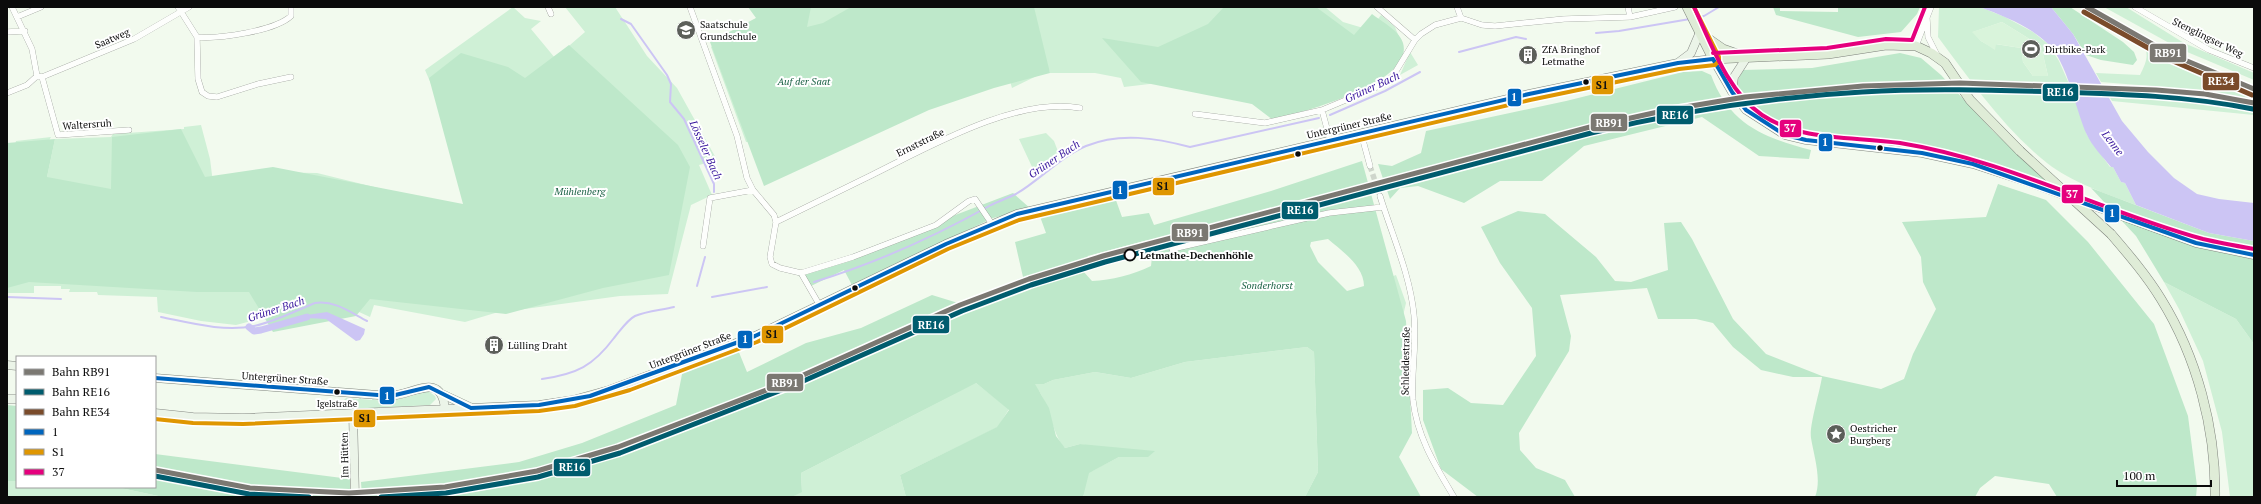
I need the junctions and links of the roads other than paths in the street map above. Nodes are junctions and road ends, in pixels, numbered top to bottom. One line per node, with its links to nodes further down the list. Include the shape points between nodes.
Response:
1 (12, 7): 16 (street)
2 (41, 7): 16 (street)
3 (189, 7): 13 (street, Saatweg)
4 (291, 7): 23 (street, via 291,16 283,23 226,37)
5 (548, 7): 14 (street)
6 (690, 7): 42 (street, via 737,136 747,178)
7 (1377, 7): 24 (street)
8 (1457, 7): 18 (street)
9 (1628, 7): 17 (street)
10 (1675, 7): 17 (street)
11 (1931, 7): 19 (street)
12 (2135, 7): 30 (street, Stenglingser Weg, via 2209,50)
13 (179, 9): 23 (street); 31 (street, Saatweg, via 134,39)
14 (551, 14)
15 (1690, 14): 22 (main road)
16 (17, 17): 20 (street)
17 (1630, 17): 18 (street, via 1564,19 1496,26 1482,25)
18 (1460, 18): 24 (street, via 1430,28)
19 (1927, 18): 25 (street); 27 (street, via 1928,37)
20 (25, 31): 21 (street); 31 (street)
21 (7, 32)
22 (1700, 32): 26 (main road, via 1723,50); 28 (main road); 29 (main road, via 1691,53)
23 (197, 37): 32 (street, via 198,79 202,92 208,96 217,97)
24 (1415, 40): 36 (street, Untergrüner Straße, via 1403,62 1384,84)
25 (1916, 46): 26 (main road, via 1886,45 1828,54); 27 (main road)
26 (1747, 57): 28 (main road); 33 (main road, via 1734,77)
27 (1938, 58): 60 (main road, bridge, via 1984,115 2111,234 2132,258 2161,300 2185,344 2199,386 2214,462)
28 (1713, 60): 29 (main road, Untergrüner Straße); 33 (main road)
29 (1678, 63): 39 (main road, Untergrüner Straße)
30 (2254, 68)
31 (40, 77): 34 (street, Saatweg); 38 (street, Waltersruh, via 58,135)
32 (291, 77)
33 (1732, 92): 49 (main road, via 1746,110 1785,135 1806,140 1922,153 1973,164 2196,243)
34 (7, 93)
35 (1080, 108): 45 (street, Ernststraße, via 1065,105 1040,109 980,124)
36 (1322, 110): 37 (street, Untergrüner Straße, via 1265,123); 40 (street)
37 (1195, 114)
38 (129, 130)
39 (1361, 133): 40 (main road, Untergrüner Straße); 41 (street)
40 (1330, 140): 46 (main road, Untergrüner Straße, via 1043,207)
41 (1370, 166)
42 (753, 190): 45 (street, via 774,215); 47 (street, via 710,198)
43 (1380, 196): 44 (street, Schleddestraße)
44 (1383, 207): 48 (street, via 1329,213); 59 (street, Schleddestraße, via 1395,238 1414,314 1413,387 1416,414 1431,460)
45 (776, 222): 50 (street, via 770,257 772,264)
46 (992, 224): 50 (street, via 975,199 936,225 853,257); 51 (main road, Untergrüner Straße)
47 (703, 246)
48 (1172, 249)
49 (2254, 255)
50 (800, 273): 51 (street)
51 (820, 306): 54 (main road, Untergrüner Straße, via 755,336 590,396 539,405)
52 (156, 378): 53 (main road, Untergrüner Straße, via 391,396 428,387 437,389)
53 (442, 394): 54 (main road, Untergrüner Straße); 55 (main road)
54 (471, 408): 55 (main road, Untergrüner Straße)
55 (445, 409): 57 (main road, Untergrüner Straße)
56 (156, 413): 57 (main road, via 211,418)
57 (353, 413): 58 (main road, Im Hütten)
58 (355, 497)
59 (1454, 497)
60 (2215, 497)

